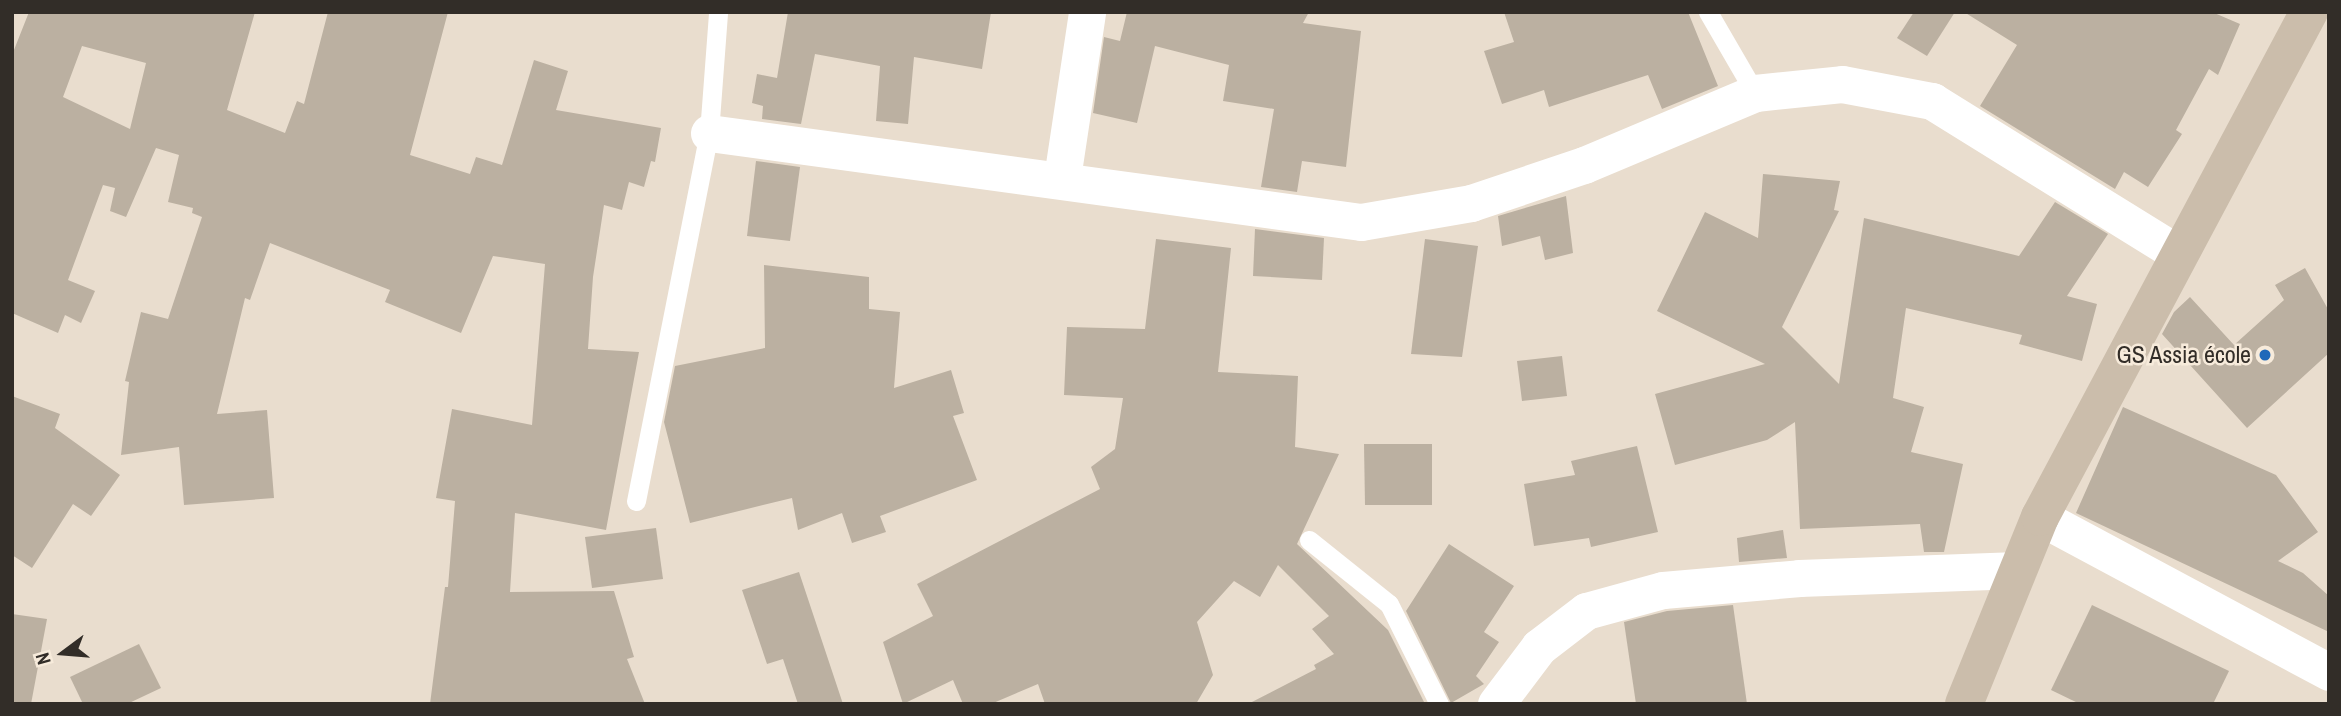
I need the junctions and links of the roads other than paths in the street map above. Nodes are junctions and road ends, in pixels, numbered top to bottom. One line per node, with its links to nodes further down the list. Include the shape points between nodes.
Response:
1 (718, 12): 6 (lane)
2 (1087, 12): 7 (street)
3 (1708, 12): 5 (lane)
4 (2309, 12): 8 (street)
5 (1755, 93): 7 (street, via 1584,164 1471,203 1361,222); 8 (street, via 1842,84 1932,101)
6 (709, 133): 7 (street); 9 (lane)
7 (1062, 178)
8 (2179, 254): 10 (street)
9 (636, 501)
10 (2040, 517): 12 (street); 13 (street)
11 (1310, 540): 14 (lane, via 1389,604)
12 (2018, 570): 15 (street, via 1799,578 1663,590 1586,611 1539,647); 16 (street)
13 (2329, 672)
14 (1439, 704)
15 (1496, 704)
16 (1964, 704)

